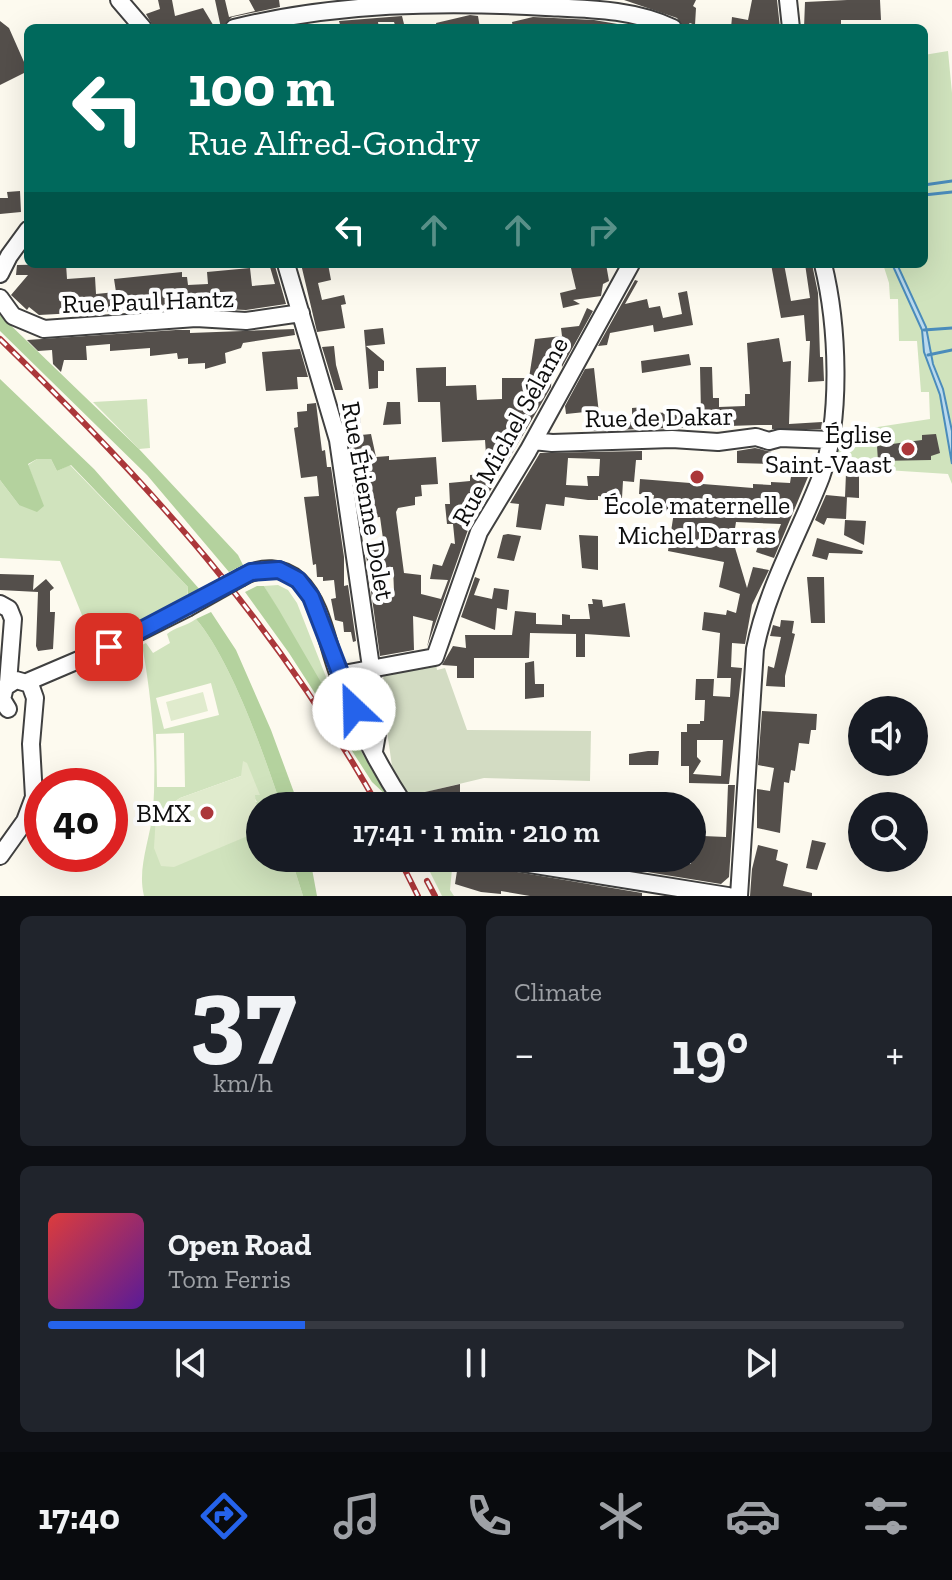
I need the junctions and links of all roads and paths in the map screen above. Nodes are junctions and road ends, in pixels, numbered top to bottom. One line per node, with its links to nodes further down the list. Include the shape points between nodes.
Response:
1 (119, 0): 3 (street)
2 (788, 0): 6 (street)
3 (140, 24)
4 (259, 24): 5 (street, via 346,10 441,4 622,12)
5 (660, 24)
6 (791, 24)
7 (24, 236): 11 (street)
8 (287, 268): 13 (street, Rue Étienne Dolet)
9 (629, 268): 15 (street, Rue Michel Sélame)
10 (823, 268): 14 (street, via 835,380)
11 (0, 274)
12 (2, 302): 13 (street, Rue Paul Hantz, via 19,320 44,329 196,318 246,321)
13 (301, 313): 17 (street, Rue Étienne Dolet, via 338,440)
14 (831, 440): 15 (street, Rue de Dakar); 29 (street, via 819,482 760,622)
15 (534, 441): 17 (street, Rue Michel Sélame, via 479,532 435,657)
16 (0, 604): 20 (street, via 13,616)
17 (371, 667): 19 (street); 24 (street, Rue Étienne Dolet)
18 (59, 670): 19 (street, bridge, via 251,572 272,569 302,584); 20 (street); 21 (street)
19 (338, 675): 24 (street)
20 (12, 681): 21 (street, via 33,688); 22 (street, via 2,699)
21 (35, 700): 22 (street, via 27,711); 23 (street)
22 (8, 710): 23 (street)
23 (31, 744): 26 (street, via 34,797 25,821)
24 (374, 751): 25 (street)
25 (397, 792)
26 (0, 856)
27 (578, 872): 28 (street)
28 (728, 896)
29 (739, 896)

